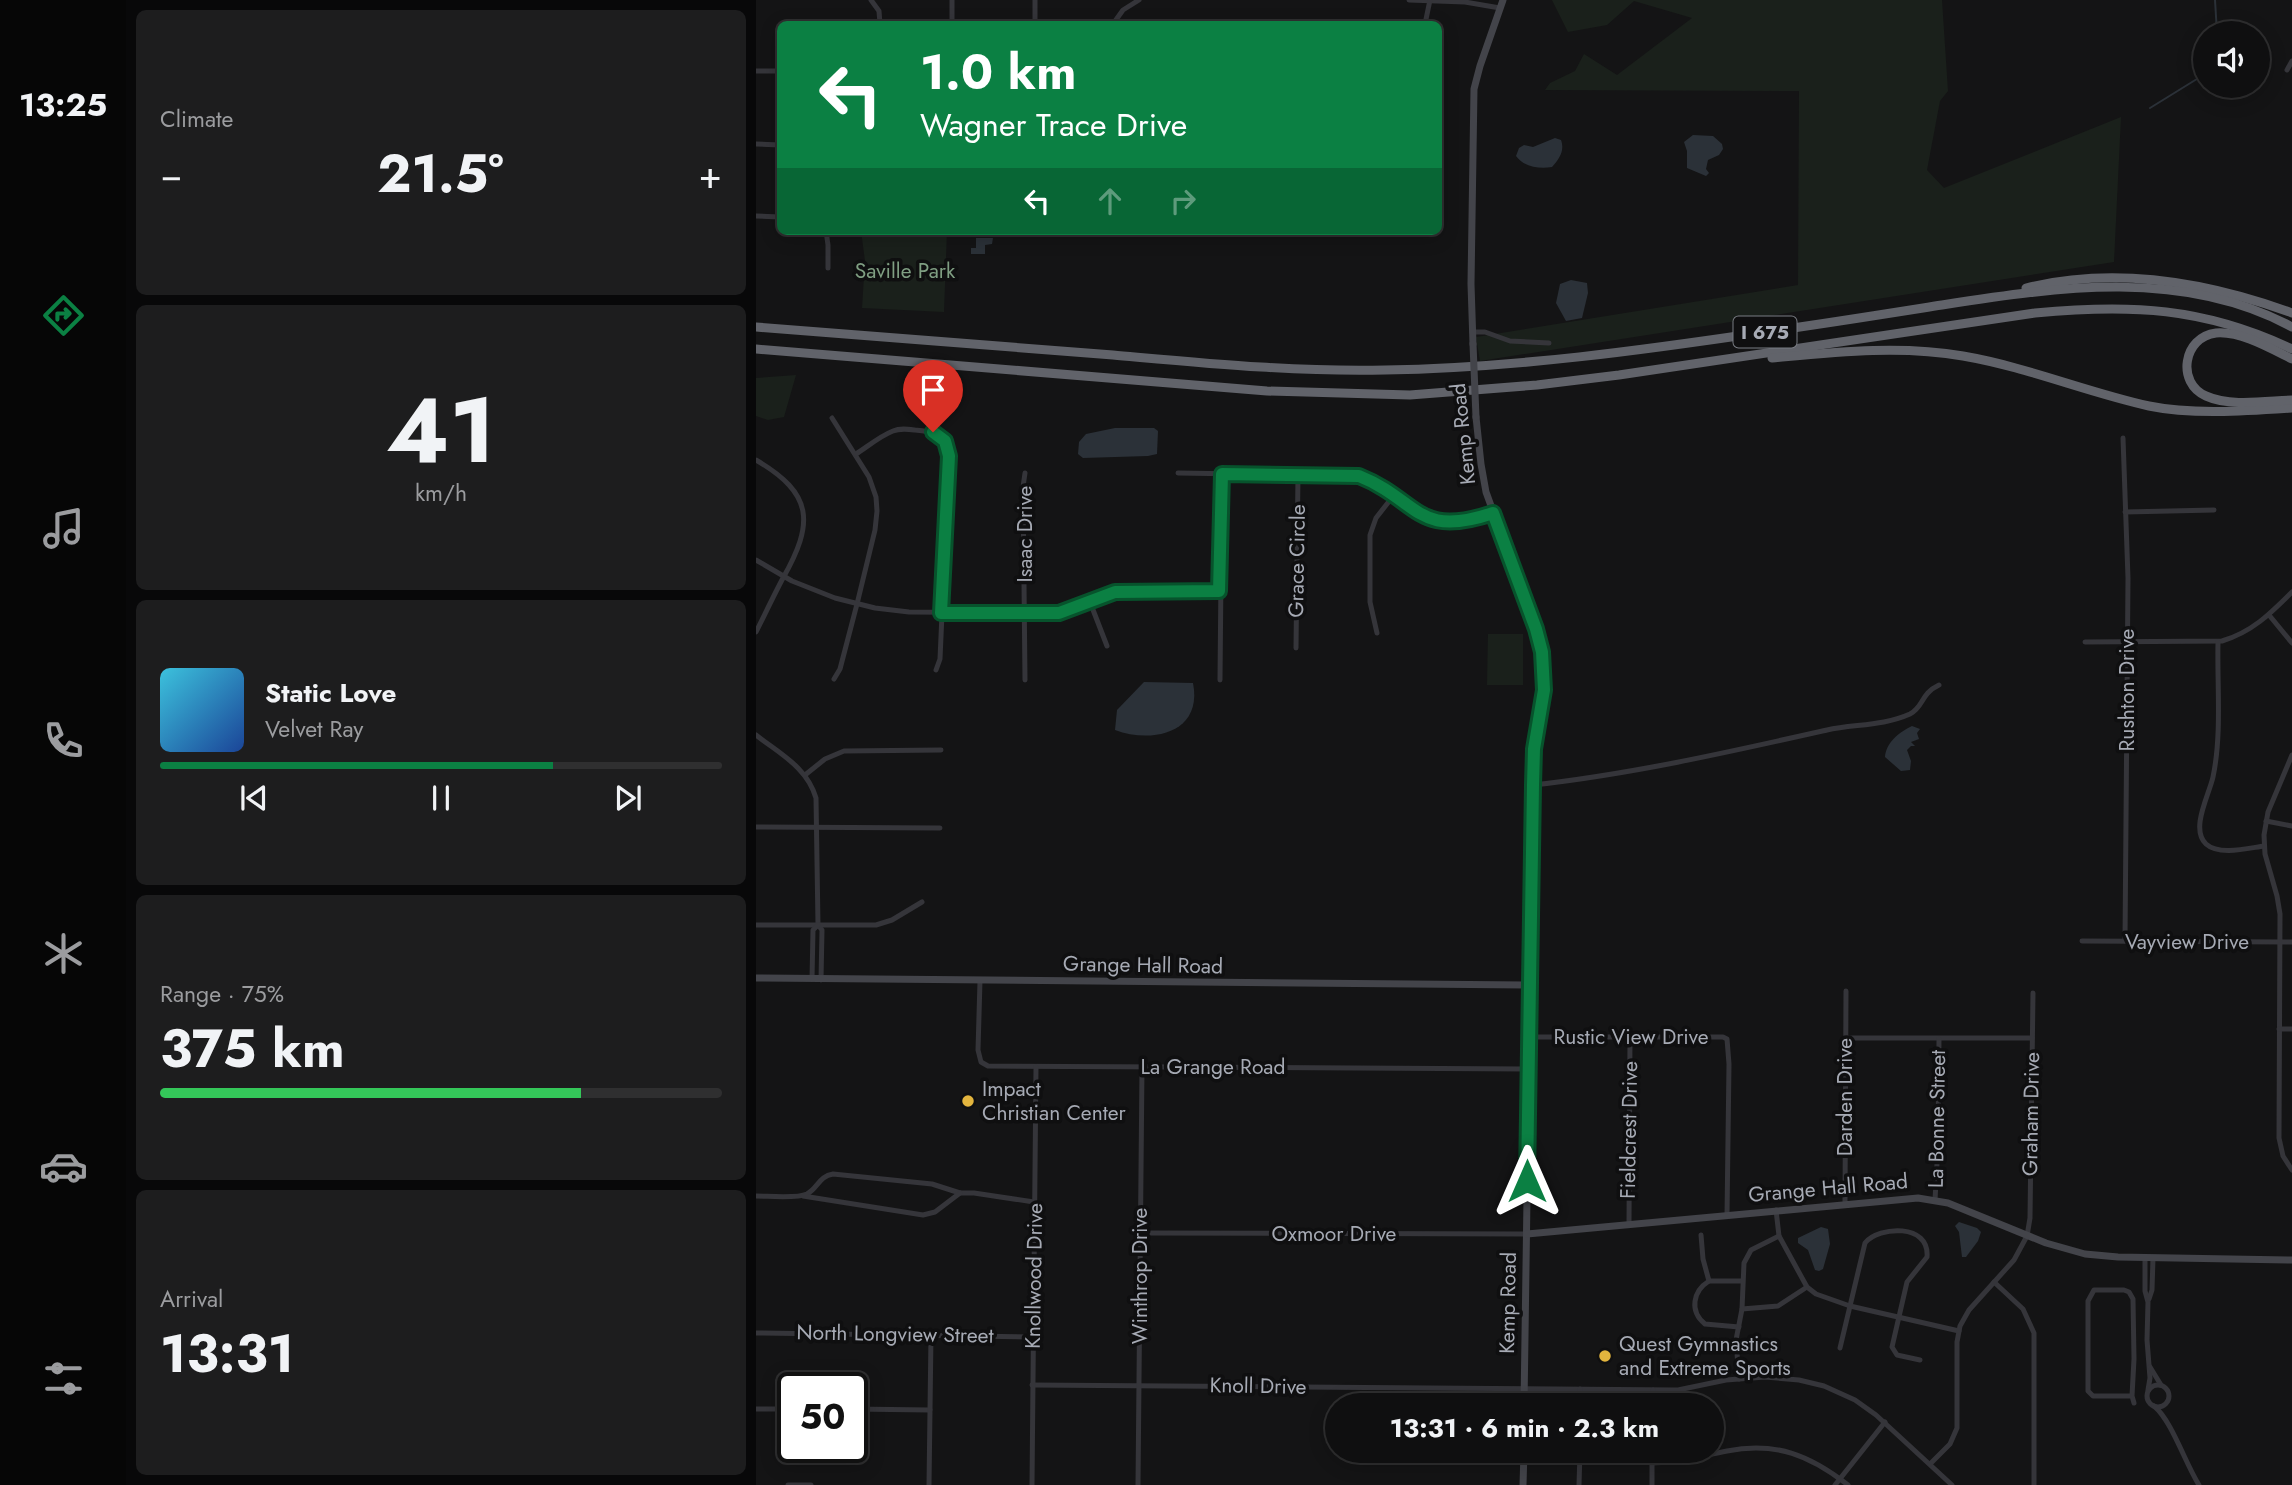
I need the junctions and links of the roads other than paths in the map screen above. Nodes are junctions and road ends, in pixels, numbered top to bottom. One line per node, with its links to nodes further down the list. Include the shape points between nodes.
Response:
1 (871, 0): 8 (street)
2 (952, 0): 9 (street)
3 (1035, 0): 10 (street)
4 (1139, 0): 11 (street)
5 (1409, 0): 6 (street)
6 (1430, 0): 7 (street); 12 (street)
7 (1502, 4): 27 (main road, Kemp Road, via 1474,89)
8 (880, 21)
9 (952, 21)
10 (1035, 21)
11 (1115, 21)
12 (1426, 21)
13 (2292, 61): 14 (street)
14 (2287, 70)
15 (756, 71): 16 (street)
16 (777, 71)
17 (756, 144): 18 (street)
18 (777, 145)
19 (756, 216): 20 (street)
20 (777, 217)
21 (827, 235): 22 (street)
22 (828, 268)
23 (1982, 299): 24 (highway, via 2043,284 2144,279 2213,288); 25 (highway, I 675, via 1553,360 1383,370 1286,369); 26 (highway, I 675, via 2069,287 2162,288 2208,295)
24 (2292, 313)
25 (756, 327)
26 (2292, 327)
27 (1472, 331): 28 (street, via 1510,341); 46 (main road, Kemp Road, bridge, via 1480,464)
28 (1549, 343)
29 (756, 349): 32 (highway, I 675, via 1267,391 1410,395 1537,385)
30 (2292, 349): 32 (highway, I 675, via 2224,322 2175,312 2084,308)
31 (2292, 359): 33 (highway, via 2252,341 2217,333 2198,341 2186,364 2191,383 2209,397 2244,402)
32 (1704, 362): 34 (highway, via 1866,351 1930,352 1997,363 2167,409)
33 (2292, 400)
34 (2292, 408)
35 (832, 418): 37 (street)
36 (2123, 438): 45 (street, Rushton Drive)
37 (856, 454): 52 (street, via 872,483 877,511); 53 (street, via 900,429 933,432 946,444)
38 (756, 460): 48 (street, via 783,478 801,506 802,540)
39 (1025, 473): 54 (street, Isaac Drive)
40 (1178, 473): 41 (street)
41 (1222, 474): 42 (street); 49 (street)
42 (1298, 474): 43 (street, via 1359,476); 63 (street, Grace Circle)
43 (1394, 495): 46 (street, via 1413,511 1436,521 1460,523); 57 (street, via 1376,518 1370,535 1370,602)
44 (2214, 510): 45 (street)
45 (2125, 512): 60 (street, Rushton Drive)
46 (1493, 513): 73 (main road, Kemp Road, via 1542,652 1544,690)
47 (756, 560): 48 (street)
48 (784, 577): 52 (street); 56 (street)
49 (1219, 591): 51 (street, via 1115,592); 67 (street)
50 (2292, 593): 55 (street)
51 (1090, 603): 54 (street, via 1059,613); 62 (street)
52 (858, 604): 53 (street); 65 (street)
53 (941, 613): 54 (street); 64 (street)
54 (1025, 614): 66 (street, Isaac Drive)
55 (2269, 615): 59 (street, via 2247,631); 61 (street)
56 (756, 632)
57 (1377, 633)
58 (2085, 642): 60 (street)
59 (2218, 642): 60 (street); 79 (street, via 2215,762 2201,834 2206,844 2216,849)
60 (2128, 643): 84 (street, Rushton Drive)
61 (2292, 643)
62 (1107, 646)
63 (1296, 648)
64 (936, 670)
65 (834, 679)
66 (1025, 680)
67 (1220, 680)
68 (1940, 685): 73 (street, via 1925,694 1914,712 1882,723 1831,729 1647,769)
69 (756, 735): 72 (street)
70 (941, 751): 72 (street, via 844,751)
71 (2292, 755): 74 (street)
72 (805, 775): 77 (street, via 816,798)
73 (1533, 785): 91 (main road, Kemp Road)
74 (2266, 821): 75 (street); 79 (street)
75 (2292, 826)
76 (756, 827): 77 (street)
77 (818, 827): 78 (street); 82 (street)
78 (940, 828)
79 (2264, 846): 85 (street, via 2278,903)
80 (922, 902): 82 (street, via 884,923)
81 (756, 925): 82 (street)
82 (817, 926): 88 (street, via 813,930); 89 (street, via 822,930)
83 (2082, 941): 84 (street, Vayview Drive)
84 (2125, 941): 85 (street, Vayview Drive)
85 (2280, 942): 86 (street, Vayview Drive); 95 (street)
86 (2292, 942)
87 (756, 978): 88 (main road, Grange Hall Road)
88 (813, 979): 89 (main road, Grange Hall Road)
89 (821, 979): 90 (main road, Grange Hall Road)
90 (980, 981): 91 (main road, Grange Hall Road); 101 (street, La Grange Road, via 981,1062)
91 (1530, 985): 97 (main road, Kemp Road)
92 (1846, 991): 98 (street, Darden Drive)
93 (2033, 993): 100 (street, Graham Drive)
94 (2292, 1029): 95 (street)
95 (2279, 1030): 104 (street, via 2279,1138)
96 (1630, 1036): 97 (street, Rustic View Drive); 112 (street, Rustic View Drive, via 1727,1039); 113 (street, Fieldcrest Drive)
97 (1528, 1037): 103 (main road, Kemp Road)
98 (1846, 1038): 99 (street); 110 (street, Darden Drive)
99 (1939, 1038): 100 (street); 108 (street, La Bonne Street)
100 (2032, 1038): 118 (street, Graham Drive)
101 (1036, 1067): 102 (street, La Grange Road); 109 (street, Knollwood Drive)
102 (1142, 1067): 103 (street, La Grange Road); 114 (street, Winthrop Drive)
103 (1528, 1069): 115 (main road, Kemp Road)
104 (2292, 1170)
105 (960, 1193): 107 (street, via 935,1212 923,1215); 107 (street, via 932,1184 833,1174); 109 (street)
106 (756, 1196): 107 (street)
107 (800, 1196)
108 (1935, 1200): 110 (main road, Grange Hall Road); 118 (main road, Grange Hall Road)
109 (1034, 1202): 132 (street, Knollwood Drive)
110 (1845, 1203): 111 (main road, Grange Hall Road)
111 (1776, 1210): 112 (main road, Grange Hall Road); 117 (street)
112 (1727, 1215): 113 (main road, Grange Hall Road)
113 (1629, 1224): 115 (main road, Grange Hall Road)
114 (1141, 1233): 115 (street, Oxmoor Drive); 139 (street, Winthrop Drive)
115 (1527, 1234): 140 (main road, Kemp Road)
116 (1701, 1235): 121 (street)
117 (1779, 1236): 122 (street, via 1751,1250); 124 (street)
118 (2027, 1236): 119 (main road, Grange Hall Road, via 2084,1254); 123 (street)
119 (2149, 1257): 120 (main road, Grange Hall Road); 135 (street)
120 (2292, 1260)
121 (1709, 1281): 122 (street); 128 (street, via 1696,1297 1698,1318 1705,1324)
122 (1742, 1282): 126 (street)
123 (1994, 1282): 129 (street, via 1969,1310); 172 (street, via 2020,1305 2034,1333)
124 (1807, 1287): 125 (street); 126 (street, via 1778,1306)
125 (1850, 1306): 127 (street); 127 (street, via 1867,1240 1879,1234 1916,1233 1928,1252 1907,1282); 133 (street)
126 (1742, 1309): 128 (street)
127 (1898, 1317): 129 (street); 134 (street, via 1892,1350)
128 (1739, 1327): 136 (street)
129 (1959, 1331): 159 (street, via 1957,1428 1950,1444)
130 (756, 1333): 131 (street, North Longview Street)
131 (931, 1335): 132 (street, North Longview Street); 152 (street)
132 (1033, 1337): 137 (street, Knollwood Drive)
133 (1840, 1348)
134 (1920, 1360)
135 (2150, 1366): 138 (street); 143 (street)
136 (1739, 1379): 142 (street, Knoll Drive, via 1688,1390); 154 (street, Knoll Drive, via 1812,1383 1855,1400)
137 (1032, 1385): 139 (street, Knoll Drive); 164 (street, Knollwood Drive)
138 (2161, 1385): 143 (street); 147 (street, via 2168,1394)
139 (1140, 1387): 140 (street, Knoll Drive); 165 (street, Winthrop Drive)
140 (1525, 1388): 141 (street, Knoll Drive); 144 (main road, Kemp Road)
141 (1580, 1389): 142 (street, Knoll Drive); 145 (street)
142 (1653, 1390)
143 (2148, 1390): 148 (street, via 2148,1401)
144 (1525, 1393)
145 (1580, 1393)
146 (2133, 1400): 146 (street, via 2133,1299 2124,1290 2094,1290 2088,1301 2088,1391 2093,1396)
147 (2165, 1404): 148 (street); 153 (street)
148 (2154, 1406): 153 (street)
149 (756, 1409): 150 (street)
150 (777, 1409)
151 (868, 1409): 152 (street)
152 (930, 1410): 163 (street)
153 (2166, 1420): 173 (street)
154 (1885, 1422): 159 (street, Knoll Drive); 160 (street)
155 (1724, 1452): 160 (street, via 1774,1450 1806,1457)
156 (1524, 1463): 166 (main road)
157 (1580, 1463): 167 (street)
158 (1652, 1463): 168 (street)
159 (1930, 1464): 171 (street, Knoll Drive)
160 (1840, 1479): 169 (street); 170 (street)
161 (788, 1485): 162 (street)
162 (811, 1485)
163 (929, 1485)
164 (1032, 1485)
165 (1138, 1485)
166 (1524, 1485)
167 (1579, 1485)
168 (1653, 1485)
169 (1835, 1485)
170 (1848, 1485)
171 (1952, 1485)
172 (2034, 1485)
173 (2199, 1485)

